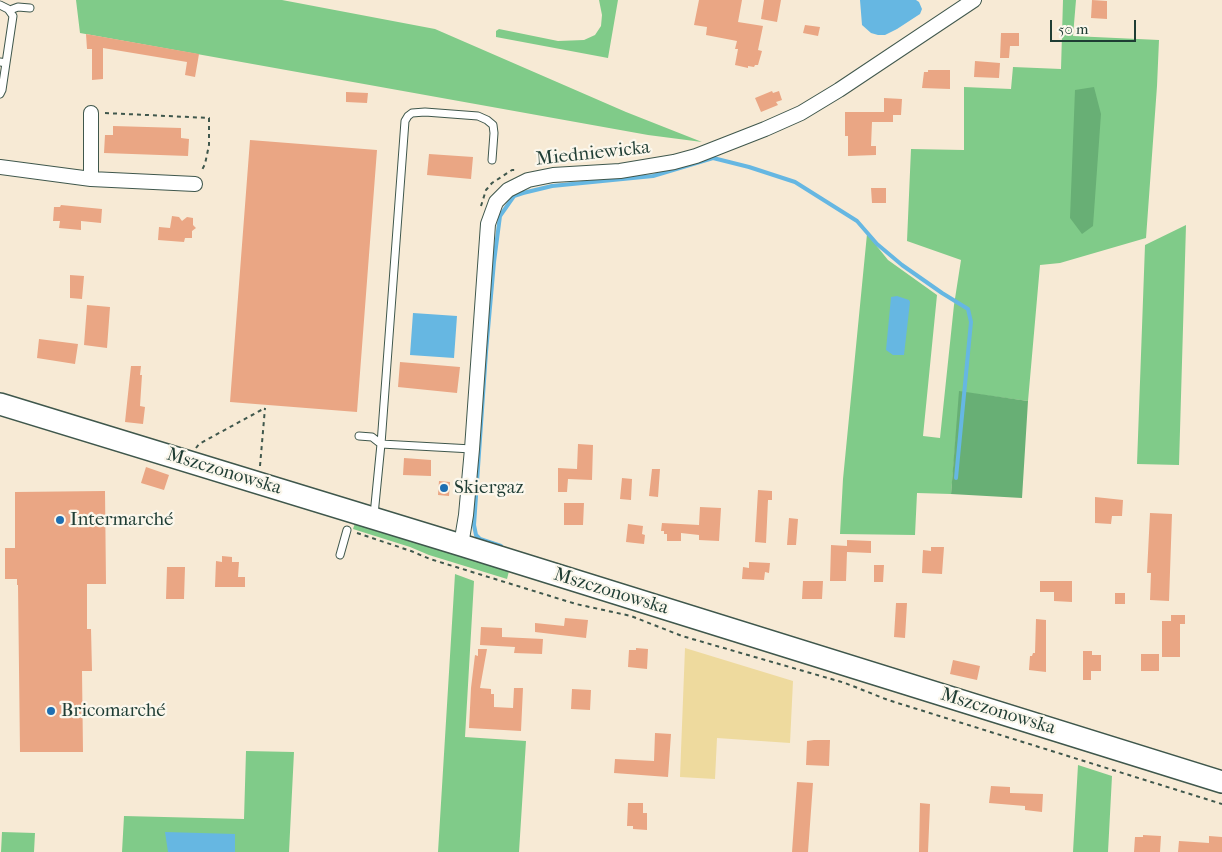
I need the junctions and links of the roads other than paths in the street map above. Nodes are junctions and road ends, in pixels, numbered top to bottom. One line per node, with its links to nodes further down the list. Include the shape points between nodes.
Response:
1 (974, 0): 15 (street, Miedniewicka, via 802,113 765,129 674,162 620,171 553,175 528,180 508,190 496,202 488,224)
2 (0, 5): 4 (lane)
3 (30, 8): 4 (lane)
4 (10, 10): 5 (lane, via 12,17)
5 (3, 62): 6 (lane)
6 (0, 94)
7 (91, 112): 10 (street)
8 (492, 160): 14 (lane, via 494,132 493,125 487,120 478,116 424,112 412,113 405,121)
9 (0, 166): 10 (street)
10 (91, 179): 11 (street)
11 (195, 184)
12 (0, 404): 16 (main road, Mszczonowska)
13 (359, 436): 14 (lane, via 372,437)
14 (381, 444): 15 (lane); 16 (lane)
15 (472, 449): 18 (street, Miedniewicka)
16 (374, 519): 18 (main road, Mszczonowska)
17 (347, 530): 19 (lane)
18 (460, 545): 20 (main road, Mszczonowska)
19 (340, 555)
20 (1222, 782)

